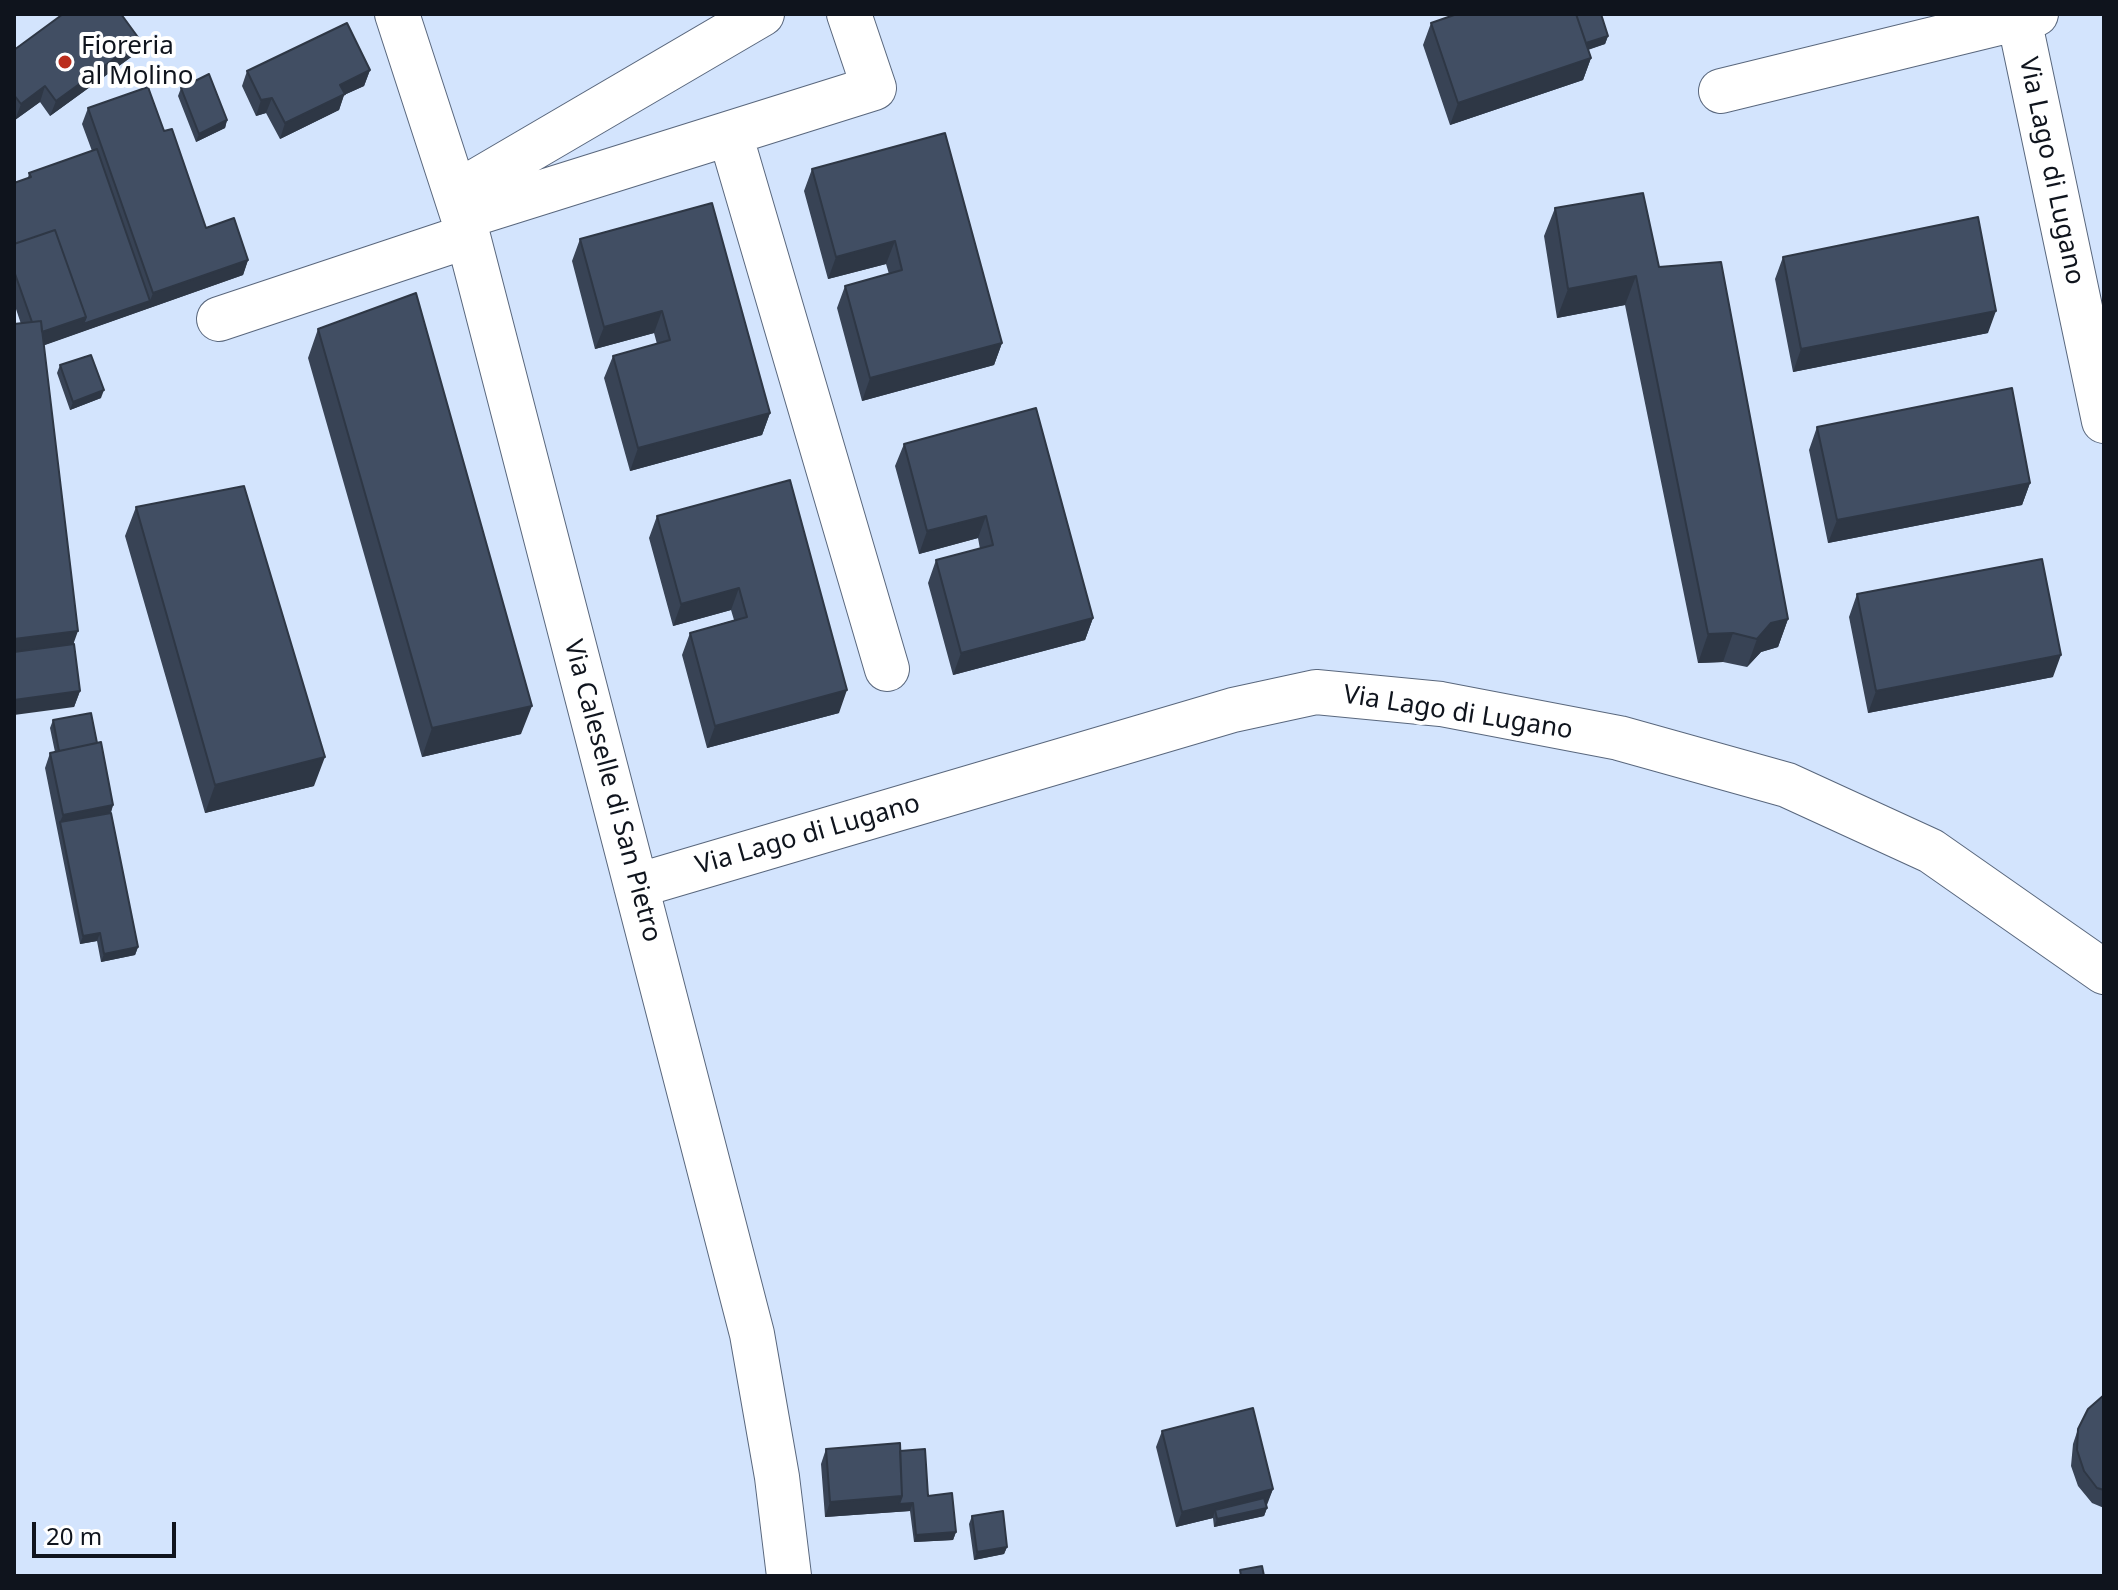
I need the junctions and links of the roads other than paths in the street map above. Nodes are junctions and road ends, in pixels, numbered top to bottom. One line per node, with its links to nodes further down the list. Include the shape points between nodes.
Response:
1 (397, 14): 7 (street, Via Caleselle di San Pietro)
2 (762, 14): 7 (street)
3 (849, 14): 6 (street, via 874,88)
4 (2024, 15): 5 (street); 9 (street, Via Lago di Lugano)
5 (1721, 91)
6 (730, 134): 7 (street); 10 (street)
7 (462, 215): 8 (street); 11 (street, Via Caleselle di San Pietro)
8 (219, 319)
9 (2104, 421)
10 (887, 669)
11 (636, 886): 12 (street, Via Lago di Lugano, via 1233,710 1316,692 1441,704 1619,738 1787,785 1931,851); 13 (street, Via Caleselle di San Pietro, via 752,1334)
12 (2104, 972)
13 (789, 1576)

